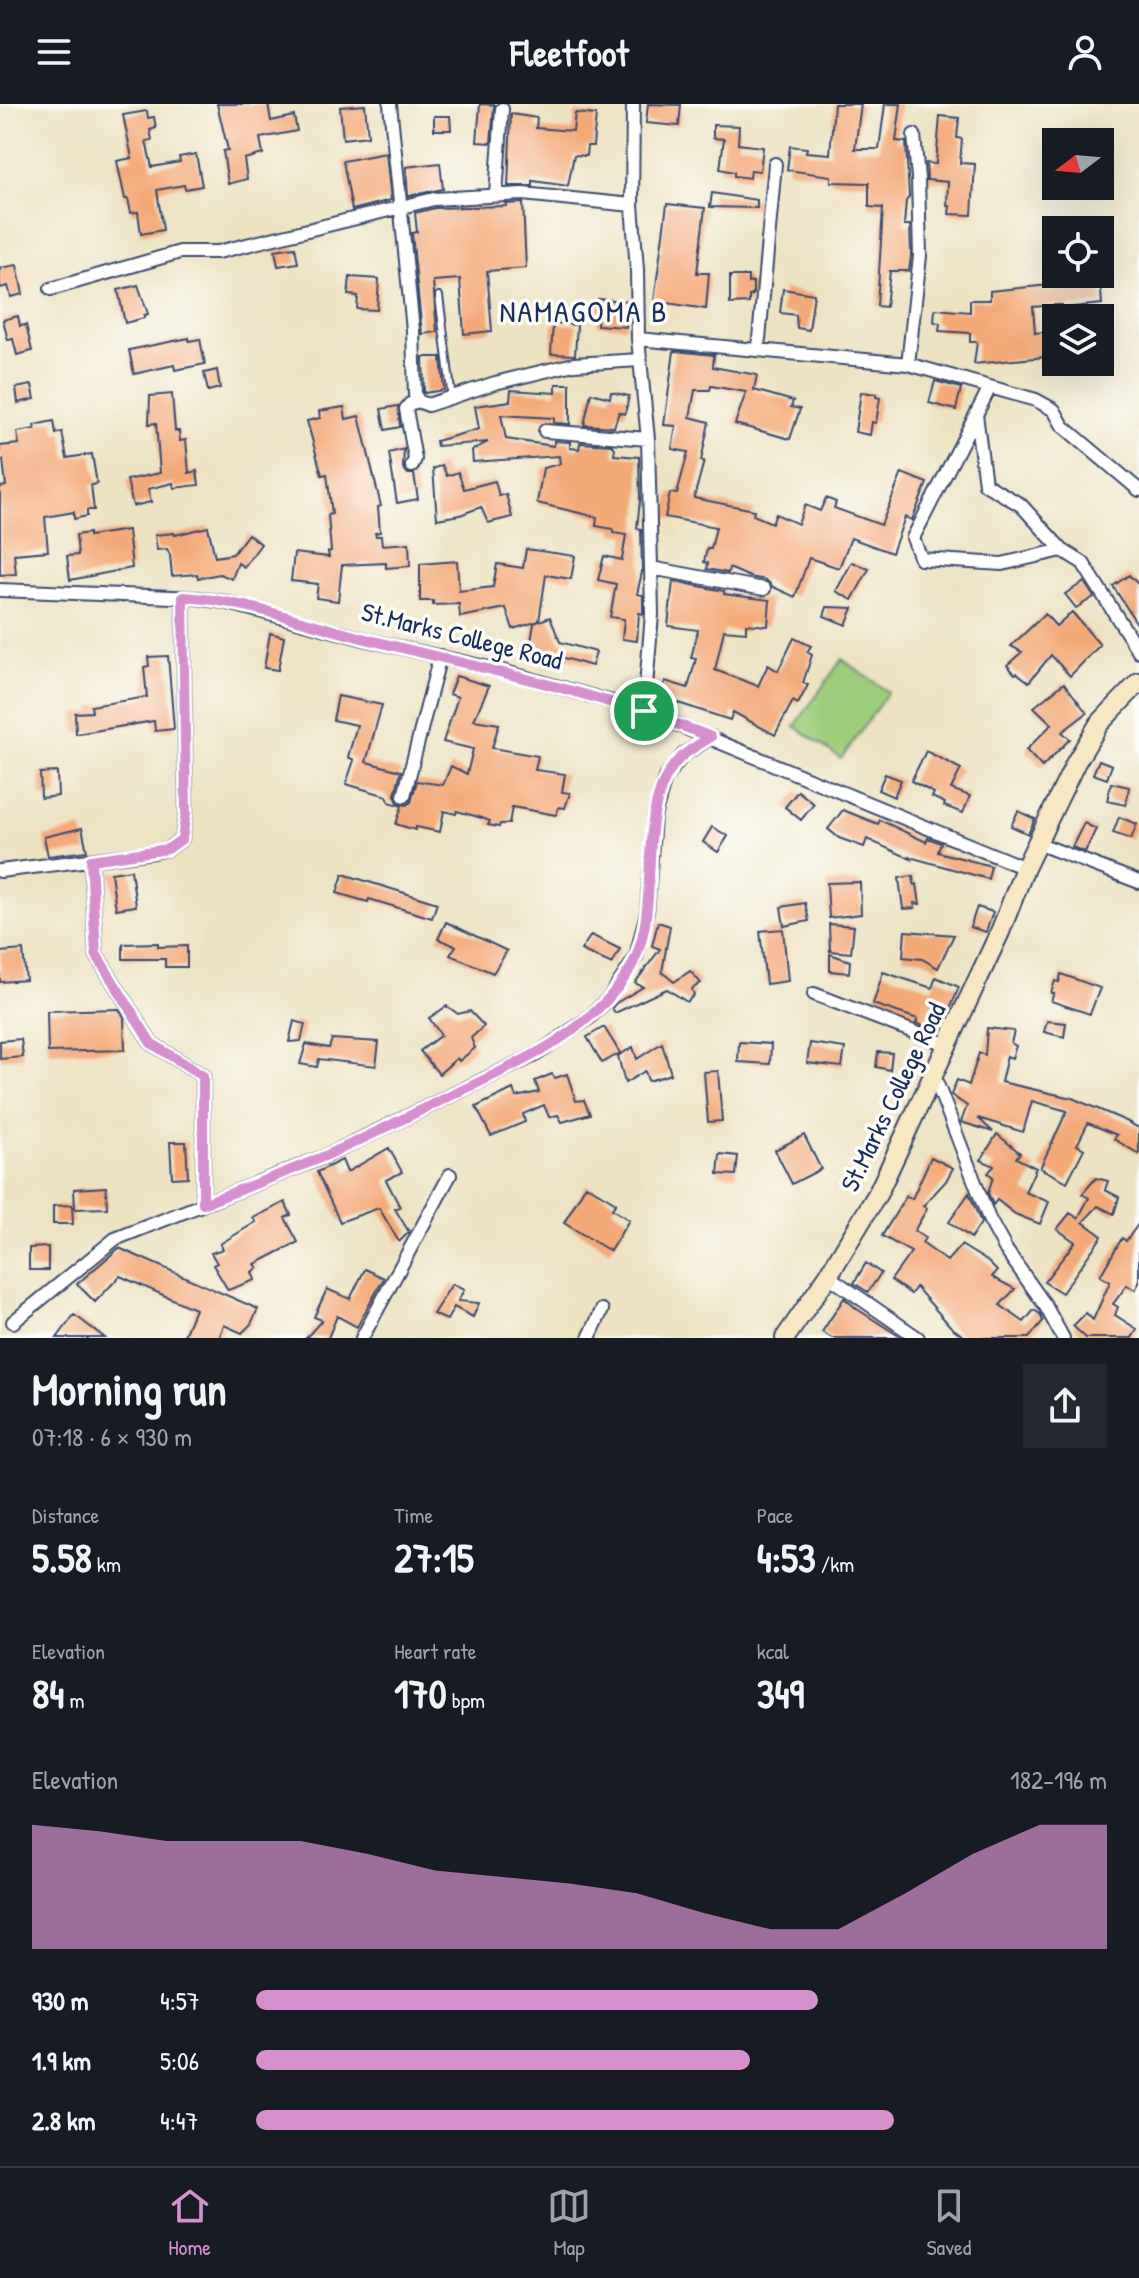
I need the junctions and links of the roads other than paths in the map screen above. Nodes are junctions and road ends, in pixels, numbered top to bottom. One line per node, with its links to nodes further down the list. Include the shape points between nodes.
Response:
1 (390, 104): 8 (street)
2 (633, 104): 7 (street)
3 (502, 109): 6 (street)
4 (914, 135): 14 (street, via 920,256)
5 (775, 164): 12 (street)
6 (496, 195): 7 (street); 8 (street)
7 (632, 205): 11 (street)
8 (401, 207): 9 (street, via 218,252 180,252); 17 (street)
9 (51, 289)
10 (439, 296): 16 (lane)
11 (638, 339): 12 (street); 13 (street)
12 (758, 350): 14 (street)
13 (640, 360): 16 (street, via 574,364); 20 (street)
14 (908, 364): 15 (street)
15 (990, 387): 18 (street); 22 (street, via 1054,410 1063,426)
16 (452, 399): 17 (street, via 428,405)
17 (418, 401): 21 (street, via 406,409)
18 (976, 414): 23 (street, via 985,484 1021,505); 23 (street, via 913,538 921,559 1002,564)
19 (545, 431): 20 (street)
20 (648, 439): 24 (street)
21 (412, 466)
22 (1139, 490)
23 (1062, 550): 28 (street, via 1083,563)
24 (651, 568): 25 (street); 31 (street)
25 (764, 589)
26 (0, 590): 27 (street, St.Marks College Road)
27 (183, 597): 29 (street, St.Marks College Road, via 225,602); 35 (street, via 182,839 168,849)
28 (1139, 652)
29 (440, 656): 31 (street, St.Marks College Road); 33 (street)
30 (1139, 682): 34 (main road, St.Marks College Road, via 1099,724)
31 (644, 711): 32 (street, St.Marks College Road)
32 (711, 737): 36 (street, St.Marks College Road); 43 (street, via 683,755 665,778 654,817 648,899 636,957 589,1018 523,1060 326,1156)
33 (404, 796)
34 (1037, 843): 36 (main road, St.Marks College Road); 38 (street)
35 (91, 860): 37 (street); 43 (street, via 96,954 151,1043 203,1076)
36 (1025, 868): 40 (main road, St.Marks College Road)
37 (0, 871)
38 (1139, 882)
39 (814, 994): 40 (street)
40 (948, 1045): 41 (main road, St.Marks College Road)
41 (934, 1076): 44 (main road, St.Marks College Road, via 878,1193); 51 (street, via 989,1219)
42 (450, 1175): 47 (street)
43 (203, 1204): 46 (street, via 115,1239)
44 (828, 1276): 49 (main road, St.Marks College Road); 50 (street)
45 (602, 1310): 48 (street)
46 (13, 1322)
47 (362, 1338)
48 (589, 1338)
49 (785, 1338)
50 (918, 1338)
51 (1063, 1338)

